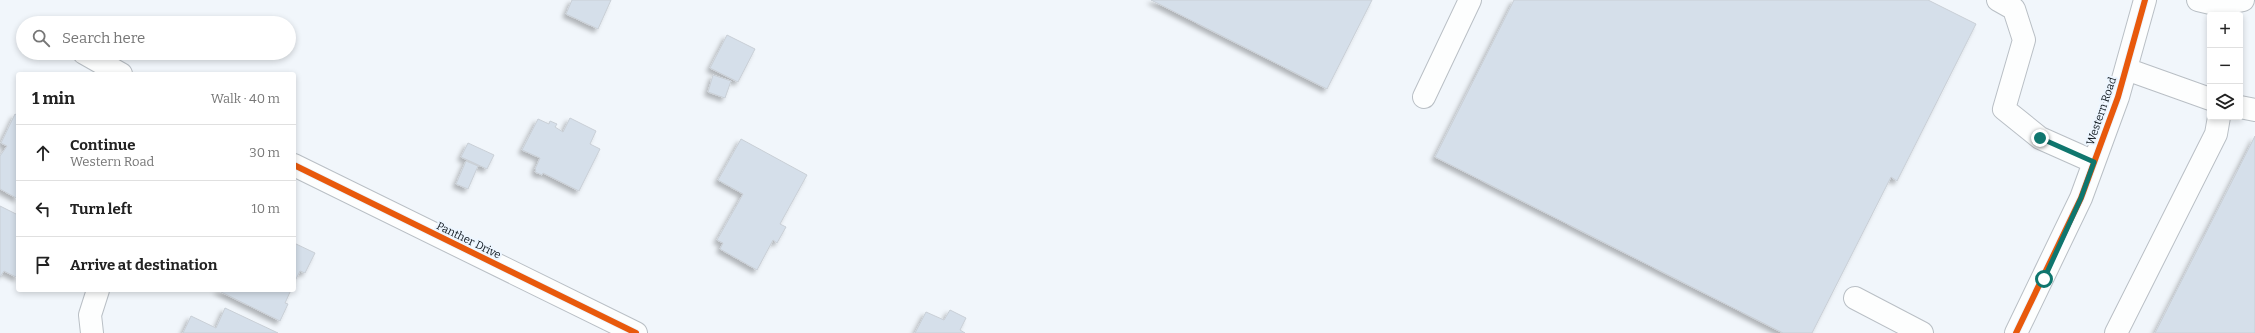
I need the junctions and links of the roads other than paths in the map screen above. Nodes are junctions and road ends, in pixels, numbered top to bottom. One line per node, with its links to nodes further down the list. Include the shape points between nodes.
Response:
1 (1470, 0): 9 (street)
2 (1998, 0): 14 (street, via 2014,9 2024,40 2004,109 2040,138)
3 (2145, 0): 7 (street, Western Road)
4 (2198, 0): 5 (street, via 2219,5)
5 (2243, 0)
6 (96, 60): 8 (street)
7 (2126, 69): 10 (street); 14 (street, Western Road)
8 (117, 72)
9 (1424, 97)
10 (2207, 98)
11 (2243, 108): 12 (street)
12 (2255, 110)
13 (2218, 120): 22 (street, via 2216,134)
14 (2094, 162): 21 (street, Western Road, via 2071,218)
15 (296, 166): 19 (street, Panther Drive)
16 (97, 292): 18 (street, via 90,315)
17 (1855, 298): 20 (street)
18 (92, 333)
19 (636, 333)
20 (1922, 333)
21 (2016, 333)
22 (2116, 333)

